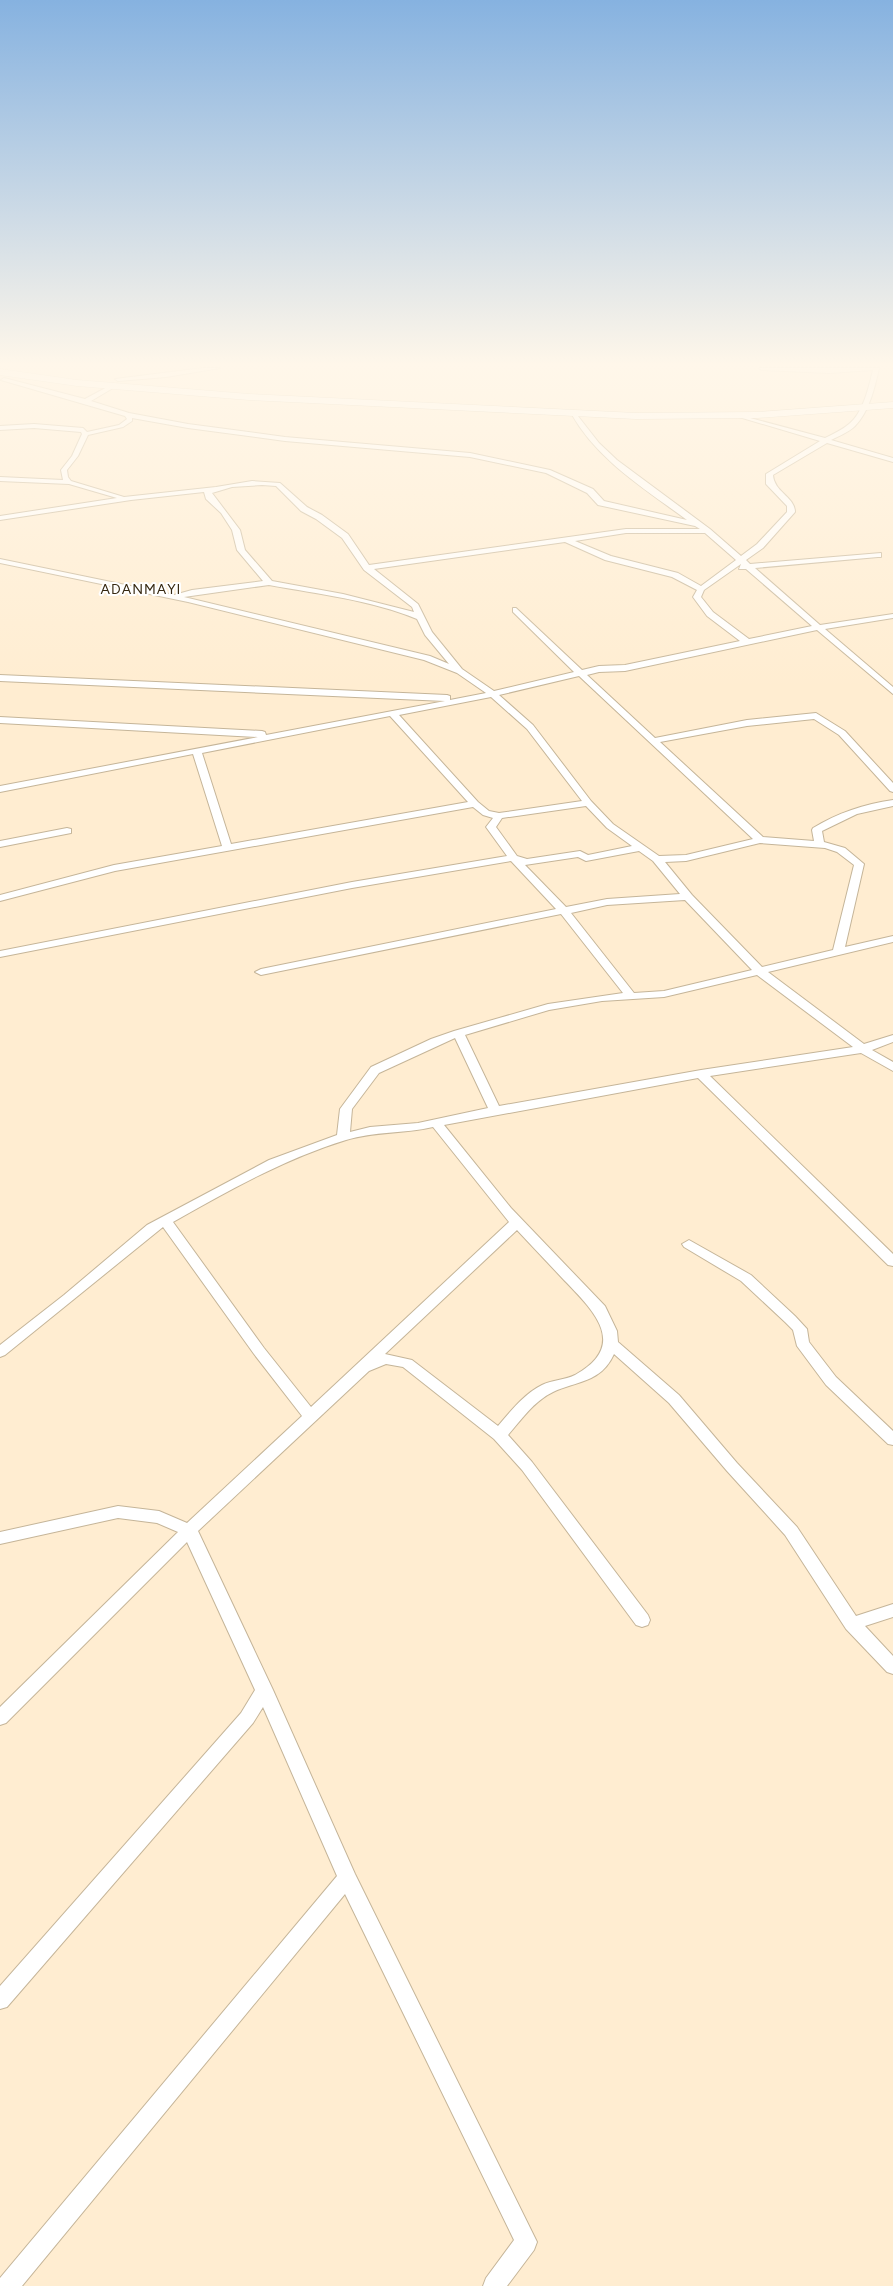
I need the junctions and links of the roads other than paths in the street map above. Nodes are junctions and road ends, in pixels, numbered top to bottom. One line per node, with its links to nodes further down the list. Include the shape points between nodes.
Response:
1 (65, 475): 6 (street)
2 (555, 475): 10 (street, via 590,492 601,503)
3 (634, 475): 10 (street)
4 (769, 475): 14 (street, via 770,484 792,509 760,546)
5 (0, 479): 6 (street)
6 (69, 482): 8 (street)
7 (215, 489): 8 (street); 17 (street, via 259,483 278,484 304,509 345,536); 19 (street, via 208,492 209,496 236,530 241,550)
8 (131, 498): 9 (street)
9 (0, 518)
10 (697, 524): 11 (street)
11 (707, 531): 12 (street, via 639,530); 14 (street)
12 (565, 539): 17 (street); 20 (street, via 608,558 675,576)
13 (878, 555): 16 (street)
14 (740, 559): 16 (street); 18 (street)
15 (0, 561): 21 (street)
16 (747, 567): 18 (street); 25 (street)
17 (367, 568): 24 (street, via 415,606)
18 (729, 569): 20 (street)
19 (269, 583): 21 (street); 24 (street, via 343,596)
20 (701, 589): 26 (street, via 697,597 707,609)
21 (174, 597): 27 (street, via 427,658)
22 (516, 610): 28 (street)
23 (893, 616): 25 (street)
24 (421, 618): 27 (street, via 428,633)
25 (820, 627): 26 (street); 30 (street)
26 (748, 643): 28 (street)
27 (460, 671): 31 (street)
28 (581, 674): 31 (street); 36 (street)
29 (0, 678): 32 (street)
30 (893, 691)
31 (493, 694): 32 (street); 40 (street, via 530,726)
32 (468, 699): 33 (street)
33 (393, 714): 35 (street); 42 (street)
34 (0, 720): 35 (street)
35 (281, 734): 37 (street)
36 (653, 741): 38 (street, via 747,723 816,716 842,733); 45 (street)
37 (197, 751): 39 (street); 49 (street)
38 (893, 789)
39 (0, 790)
40 (588, 803): 43 (street); 48 (street, via 610,826)
41 (893, 803): 47 (street, via 871,806 830,822 817,830)
42 (475, 804): 43 (street, via 486,813); 49 (street)
43 (499, 816): 50 (street, via 491,827)
44 (67, 831): 46 (street)
45 (760, 840): 47 (street); 51 (street)
46 (0, 844)
47 (820, 845): 58 (street, via 841,850 859,864)
48 (640, 848): 50 (street, via 586,858 580,854 527,862); 52 (street)
49 (228, 849): 55 (street, via 114,868)
50 (513, 858): 56 (street); 59 (street)
51 (686, 858): 52 (street); 53 (street)
52 (657, 859): 53 (street)
53 (676, 880): 54 (street)
54 (688, 897): 56 (street, via 607,902); 61 (street)
55 (0, 898)
56 (563, 910): 60 (street); 62 (street)
57 (893, 939): 58 (street)
58 (838, 952): 61 (street)
59 (0, 954)
60 (261, 972)
61 (760, 972): 62 (street, via 664,994); 65 (street)
62 (631, 996): 63 (street, via 548,1007)
63 (458, 1033): 68 (street); 70 (street, via 375,1070 346,1109)
64 (893, 1038): 65 (street)
65 (863, 1049): 66 (street); 67 (street)
66 (892, 1065)
67 (701, 1074): 68 (street); 74 (street)
68 (496, 1111): 69 (street)
69 (437, 1124): 70 (street); 72 (street)
70 (343, 1137): 71 (street, via 273,1163)
71 (165, 1221): 76 (street, via 152,1228); 78 (street)
72 (517, 1222): 75 (street, via 600,1309 610,1331); 77 (street)
73 (689, 1244): 80 (street, via 746,1278 790,1318 800,1329 802,1343 831,1381)
74 (893, 1262)
75 (611, 1344): 79 (street, via 603,1362 579,1379 548,1388 531,1399); 85 (street, via 674,1399 791,1530)
76 (0, 1352)
77 (364, 1367): 78 (street); 79 (street, via 385,1359 407,1363)
78 (310, 1416): 81 (street)
79 (499, 1436): 84 (street, via 527,1466)
80 (893, 1440)
81 (189, 1530): 82 (street, via 159,1517 118,1512); 87 (street); 88 (street)
82 (0, 1538)
83 (893, 1610): 85 (street)
84 (642, 1620)
85 (852, 1624): 86 (street)
86 (893, 1667)
87 (264, 1690): 89 (street); 90 (street, via 247,1718)
88 (0, 1718)
89 (347, 1878): 91 (street); 92 (street, via 526,2242)
90 (0, 2000)
91 (8, 2286)
92 (494, 2286)

